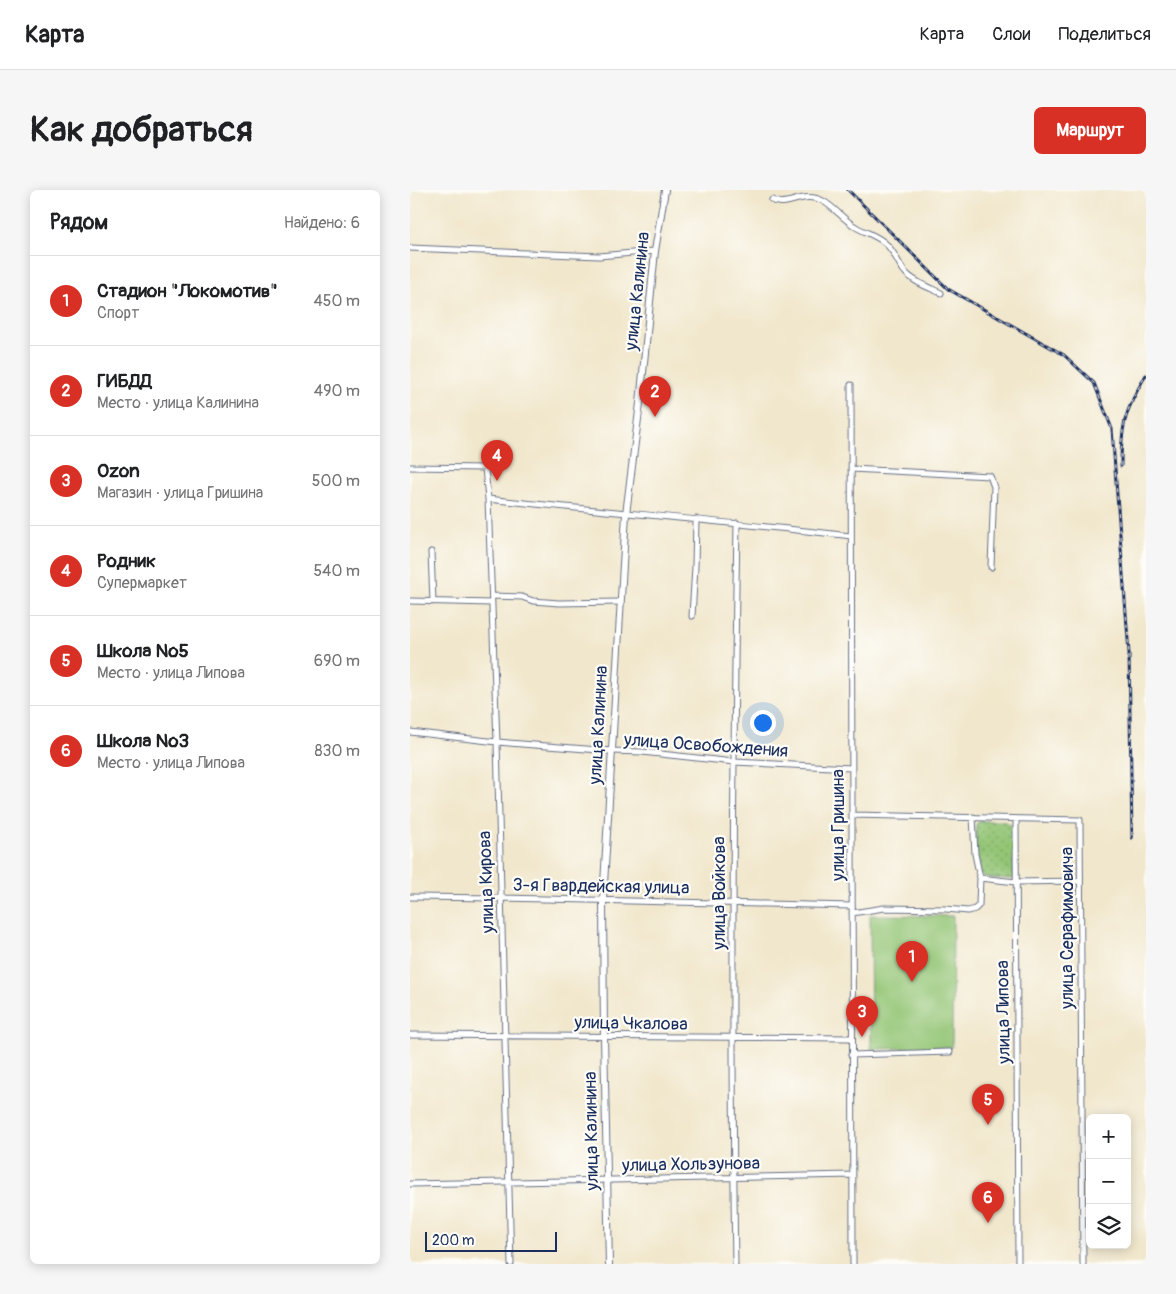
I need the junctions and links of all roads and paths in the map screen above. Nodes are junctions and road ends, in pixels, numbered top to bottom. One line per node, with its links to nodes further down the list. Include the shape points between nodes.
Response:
1 (665, 190): 4 (street, улица Калинина)
2 (772, 200): 5 (street, via 784,202 806,197 821,200 893,250 910,277)
3 (410, 248): 4 (street, via 599,256)
4 (655, 251): 10 (street, улица Калинина)
5 (941, 294)
6 (850, 385): 8 (street, улица Гришина)
7 (410, 467): 9 (street, улица Кирова, via 485,468)
8 (851, 469): 13 (street, улица Гришина); 15 (street, via 990,476 994,487)
9 (488, 499): 10 (street); 16 (street, улица Кирова)
10 (626, 514): 11 (street); 19 (street, улица Калинина)
11 (696, 519): 12 (street); 21 (street)
12 (737, 523): 13 (street); 25 (street, улица Войкова)
13 (851, 536): 26 (street, улица Гришина)
14 (431, 552): 18 (street)
15 (991, 567)
16 (492, 596): 19 (street, via 559,603); 20 (street, улица Кирова)
17 (410, 601): 18 (street)
18 (433, 602): 20 (street)
19 (620, 602): 24 (street, улица Калинина)
20 (492, 603): 23 (street, улица Кирова)
21 (692, 616)
22 (410, 732): 23 (street, улица Освобождения)
23 (497, 742): 24 (street, улица Освобождения); 34 (street, улица Кирова)
24 (612, 752): 25 (street, улица Освобождения); 35 (street, улица Калинина)
25 (734, 762): 26 (street, улица Освобождения); 36 (street, улица Войкова)
26 (851, 768): 27 (street, улица Гришина)
27 (852, 815): 28 (street, улица Серафимовича); 37 (street, улица Гришина)
28 (973, 817): 29 (street, улица Серафимовича); 30 (street)
29 (1016, 819): 31 (street, улица Серафимовича, via 1080,820); 32 (street, улица Липова)
30 (980, 878): 32 (street); 38 (street, via 979,905 968,911 884,908)
31 (1080, 881): 32 (street); 56 (street, улица Серафимовича)
32 (1016, 882): 55 (street, улица Липова)
33 (410, 897): 34 (street, 3-я Гвардейская улица)
34 (500, 898): 35 (street, 3-я Гвардейская улица); 40 (street, улица Кирова)
35 (603, 901): 36 (street, 3-я Гвардейская улица); 41 (street, улица Калинина)
36 (733, 903): 37 (street, 3-я Гвардейская улица); 42 (street, улица Войкова)
37 (852, 906): 38 (street, улица Гришина)
38 (852, 913): 43 (street, улица Гришина)
39 (410, 1035): 40 (street, улица Чкалова)
40 (505, 1036): 41 (street, улица Чкалова); 49 (street, улица Кирова)
41 (604, 1037): 42 (street, улица Чкалова); 48 (street, улица Калинина)
42 (733, 1038): 43 (street, улица Чкалова); 47 (street, улица Войкова)
43 (851, 1038): 45 (street, улица Гришина)
44 (950, 1052): 45 (street)
45 (851, 1055): 46 (street, улица Гришина)
46 (853, 1175): 47 (street, улица Хользунова); 54 (street, улица Гришина)
47 (734, 1178): 48 (street, улица Хользунова); 53 (street, улица Войкова)
48 (607, 1179): 49 (street, улица Хользунова); 52 (street, улица Калинина)
49 (509, 1182): 50 (street, улица Хользунова); 51 (street, улица Кирова)
50 (410, 1184)
51 (511, 1264)
52 (609, 1264)
53 (735, 1264)
54 (853, 1264)
55 (1018, 1264)
56 (1083, 1264)

